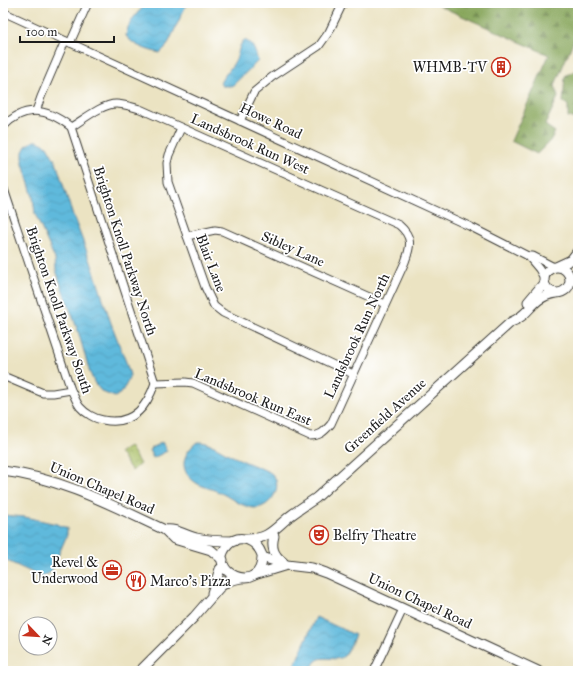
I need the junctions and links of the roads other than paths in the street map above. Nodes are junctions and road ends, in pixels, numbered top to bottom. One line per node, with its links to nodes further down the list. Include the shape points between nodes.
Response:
1 (88, 3): 4 (street)
2 (343, 3): 6 (street, via 319,46 254,92)
3 (3, 12): 4 (street, Howe Road)
4 (68, 42): 5 (street); 6 (street, Howe Road)
5 (36, 111): 7 (street, via 21,114); 8 (street, via 60,118)
6 (240, 121): 14 (street, Howe Road, via 469,226)
7 (3, 127)
8 (71, 128): 9 (street, Landsbrook Run West, via 92,113 114,104 140,109); 24 (street, Brighton Knoll Parkway North)
9 (181, 128): 11 (street, Blair Lane, via 169,155 167,172 168,182); 12 (street, Landsbrook Run West, via 399,226 405,230)
10 (3, 186): 25 (street, Brighton Knoll Parkway South)
11 (187, 236): 20 (street, Sibley Lane, via 222,231); 22 (street, Blair Lane, via 214,306 223,313)
12 (410, 242): 20 (street, Landsbrook Run North, via 405,262)
13 (578, 251): 16 (main road, via 571,260)
14 (528, 256): 16 (street, Howe Road); 18 (street, Howe Road, via 539,269)
15 (578, 259): 17 (main road)
16 (556, 267): 17 (main road, via 566,270); 18 (main road, via 546,272)
17 (570, 277): 19 (main road, via 567,289)
18 (544, 281): 19 (main road, via 547,289); 21 (main road, Greenfield Avenue, via 532,298 513,316)
19 (555, 293): 21 (main road, Greenfield Avenue, via 543,296 518,320)
20 (385, 304): 22 (street, Landsbrook Run North)
21 (511, 322): 29 (main road, Greenfield Avenue)
22 (353, 374): 26 (street, Landsbrook Run North, via 331,424)
23 (3, 376): 25 (street, via 43,393)
24 (155, 383): 25 (street, Brighton Knoll Parkway South, via 144,406 134,415 120,421 98,419 79,406); 26 (street, Landsbrook Run East, via 193,384 310,436)
25 (71, 390)
26 (317, 436)
27 (3, 471): 28 (main road, Union Chapel Road, via 60,483)
28 (166, 530): 30 (main road, Union Chapel Road, via 214,541); 32 (main road, Union Chapel Road, via 174,539 211,550)
29 (276, 532): 30 (main road, Greenfield Avenue, via 257,539); 31 (main road, Greenfield Avenue); 33 (main road, via 272,544 273,551 279,560)
30 (238, 540): 31 (main road, via 250,540); 32 (main road, via 225,549)
31 (262, 556): 33 (main road, Union Chapel Road); 34 (main road, via 260,566)
32 (223, 563): 35 (main road, via 231,574); 36 (main road)
33 (287, 565): 34 (main road, Union Chapel Road); 37 (main road, Union Chapel Road, via 307,567 326,573)
34 (253, 575): 35 (main road)
35 (241, 578): 36 (main road, via 226,582)
36 (211, 596): 38 (main road, via 194,617)
37 (403, 609): 39 (street); 40 (main road, Union Chapel Road)
38 (140, 671)
39 (374, 671)
40 (538, 671)

